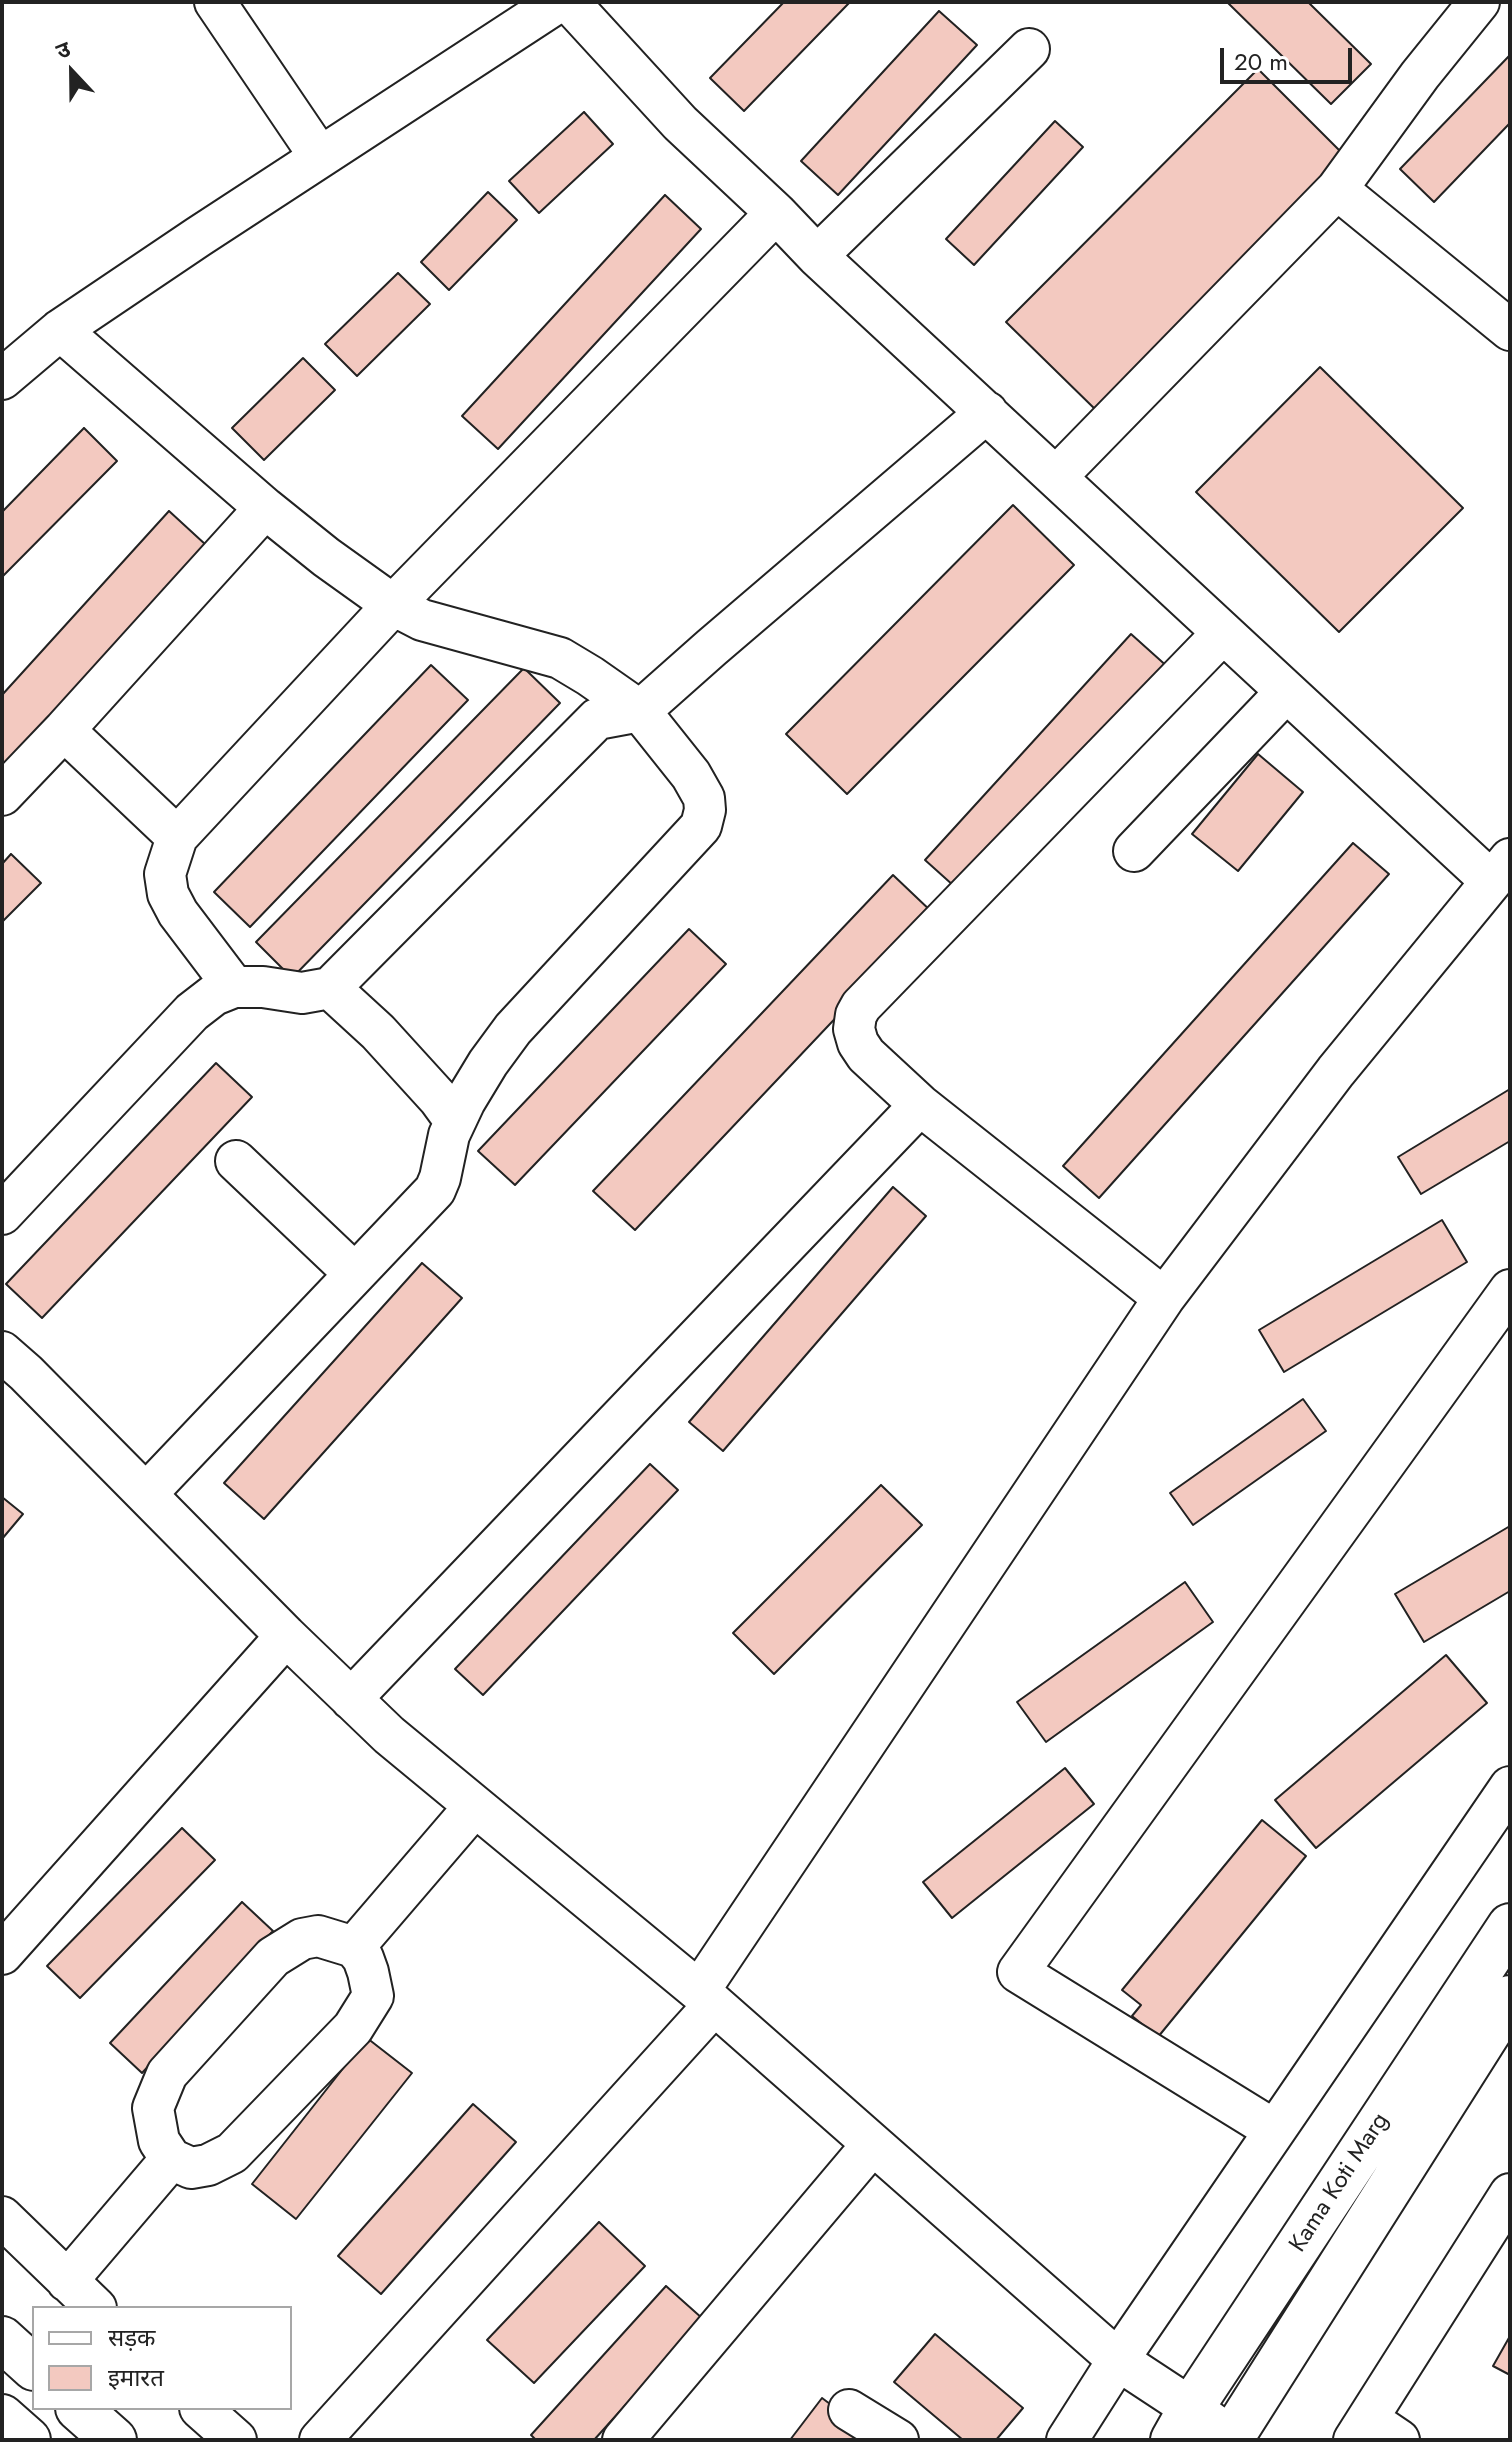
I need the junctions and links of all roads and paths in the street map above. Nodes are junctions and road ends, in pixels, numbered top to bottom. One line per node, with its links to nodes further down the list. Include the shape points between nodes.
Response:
1 (215, 2): 6 (street)
2 (558, 2): 6 (street)
3 (569, 2): 8 (street, via 680,123)
4 (1459, 9): 7 (street, via 1420,75)
5 (1029, 49): 9 (street)
6 (320, 157): 10 (street)
7 (1337, 189): 11 (street); 14 (street)
8 (776, 213): 9 (street); 16 (street)
9 (817, 256): 13 (street)
10 (60, 330): 12 (street); 15 (street)
11 (1510, 330)
12 (2, 379)
13 (987, 412): 14 (street); 19 (street)
14 (1056, 477): 17 (street)
15 (265, 508): 16 (street); 20 (street)
16 (393, 605): 19 (street, via 422,620 560,658); 22 (street)
17 (1222, 634): 18 (street); 27 (street, via 861,1006 854,1029 858,1043)
18 (1286, 692): 23 (street); 24 (street)
19 (640, 711): 26 (street, via 597,719); 28 (street, via 699,787 705,810 701,826 513,1029)
20 (64, 730): 21 (street); 22 (street)
21 (2, 795)
22 (177, 837): 25 (street, via 165,874 168,894)
23 (1134, 851)
24 (1500, 870): 33 (street, via 1336,1071)
25 (234, 987): 26 (street, via 302,993); 30 (street, via 192,1012)
26 (330, 988): 28 (street, via 378,1032)
27 (920, 1105): 33 (street); 37 (street)
28 (455, 1121): 31 (street, via 435,1190)
29 (236, 1161): 31 (street)
30 (2, 1214)
31 (355, 1274): 35 (street)
32 (1510, 1290): 45 (street, via 1018,1972)
33 (1164, 1298): 43 (street)
34 (2, 1352): 35 (street)
35 (146, 1494): 36 (street)
36 (286, 1636): 37 (street); 42 (street)
37 (351, 1699): 39 (street)
38 (1510, 1787): 45 (street)
39 (475, 1806): 41 (street); 43 (street)
40 (1510, 1926): 59 (street, Kama Koti Marg)
41 (354, 1947): 47 (street, via 363,1958 373,1996 353,2028 232,2153 191,2168); 47 (street, via 318,1936 302,1939 273,1957 167,2074 153,2108 159,2141)
42 (2, 1954)
43 (706, 1998): 46 (street); 65 (street)
44 (1510, 1998): 61 (street, Kama Koti Marg)
45 (1274, 2130): 53 (street)
46 (872, 2145): 53 (street); 66 (street)
47 (171, 2159): 50 (street)
48 (1506, 2208): 60 (street)
49 (2, 2217): 50 (street)
50 (67, 2281): 51 (street)
51 (94, 2306)
52 (2, 2339): 54 (street)
53 (1118, 2360): 59 (street); 68 (street)
54 (32, 2366)
55 (80, 2410): 63 (street)
56 (202, 2410): 64 (street)
57 (849, 2410): 67 (street)
58 (2, 2417): 62 (street)
59 (1182, 2424): 61 (street)
60 (1374, 2433)
61 (1230, 2439)
62 (28, 2440)
63 (114, 2440)
64 (236, 2440)
65 (320, 2440)
66 (623, 2440)
67 (898, 2440)
68 (1067, 2440)

